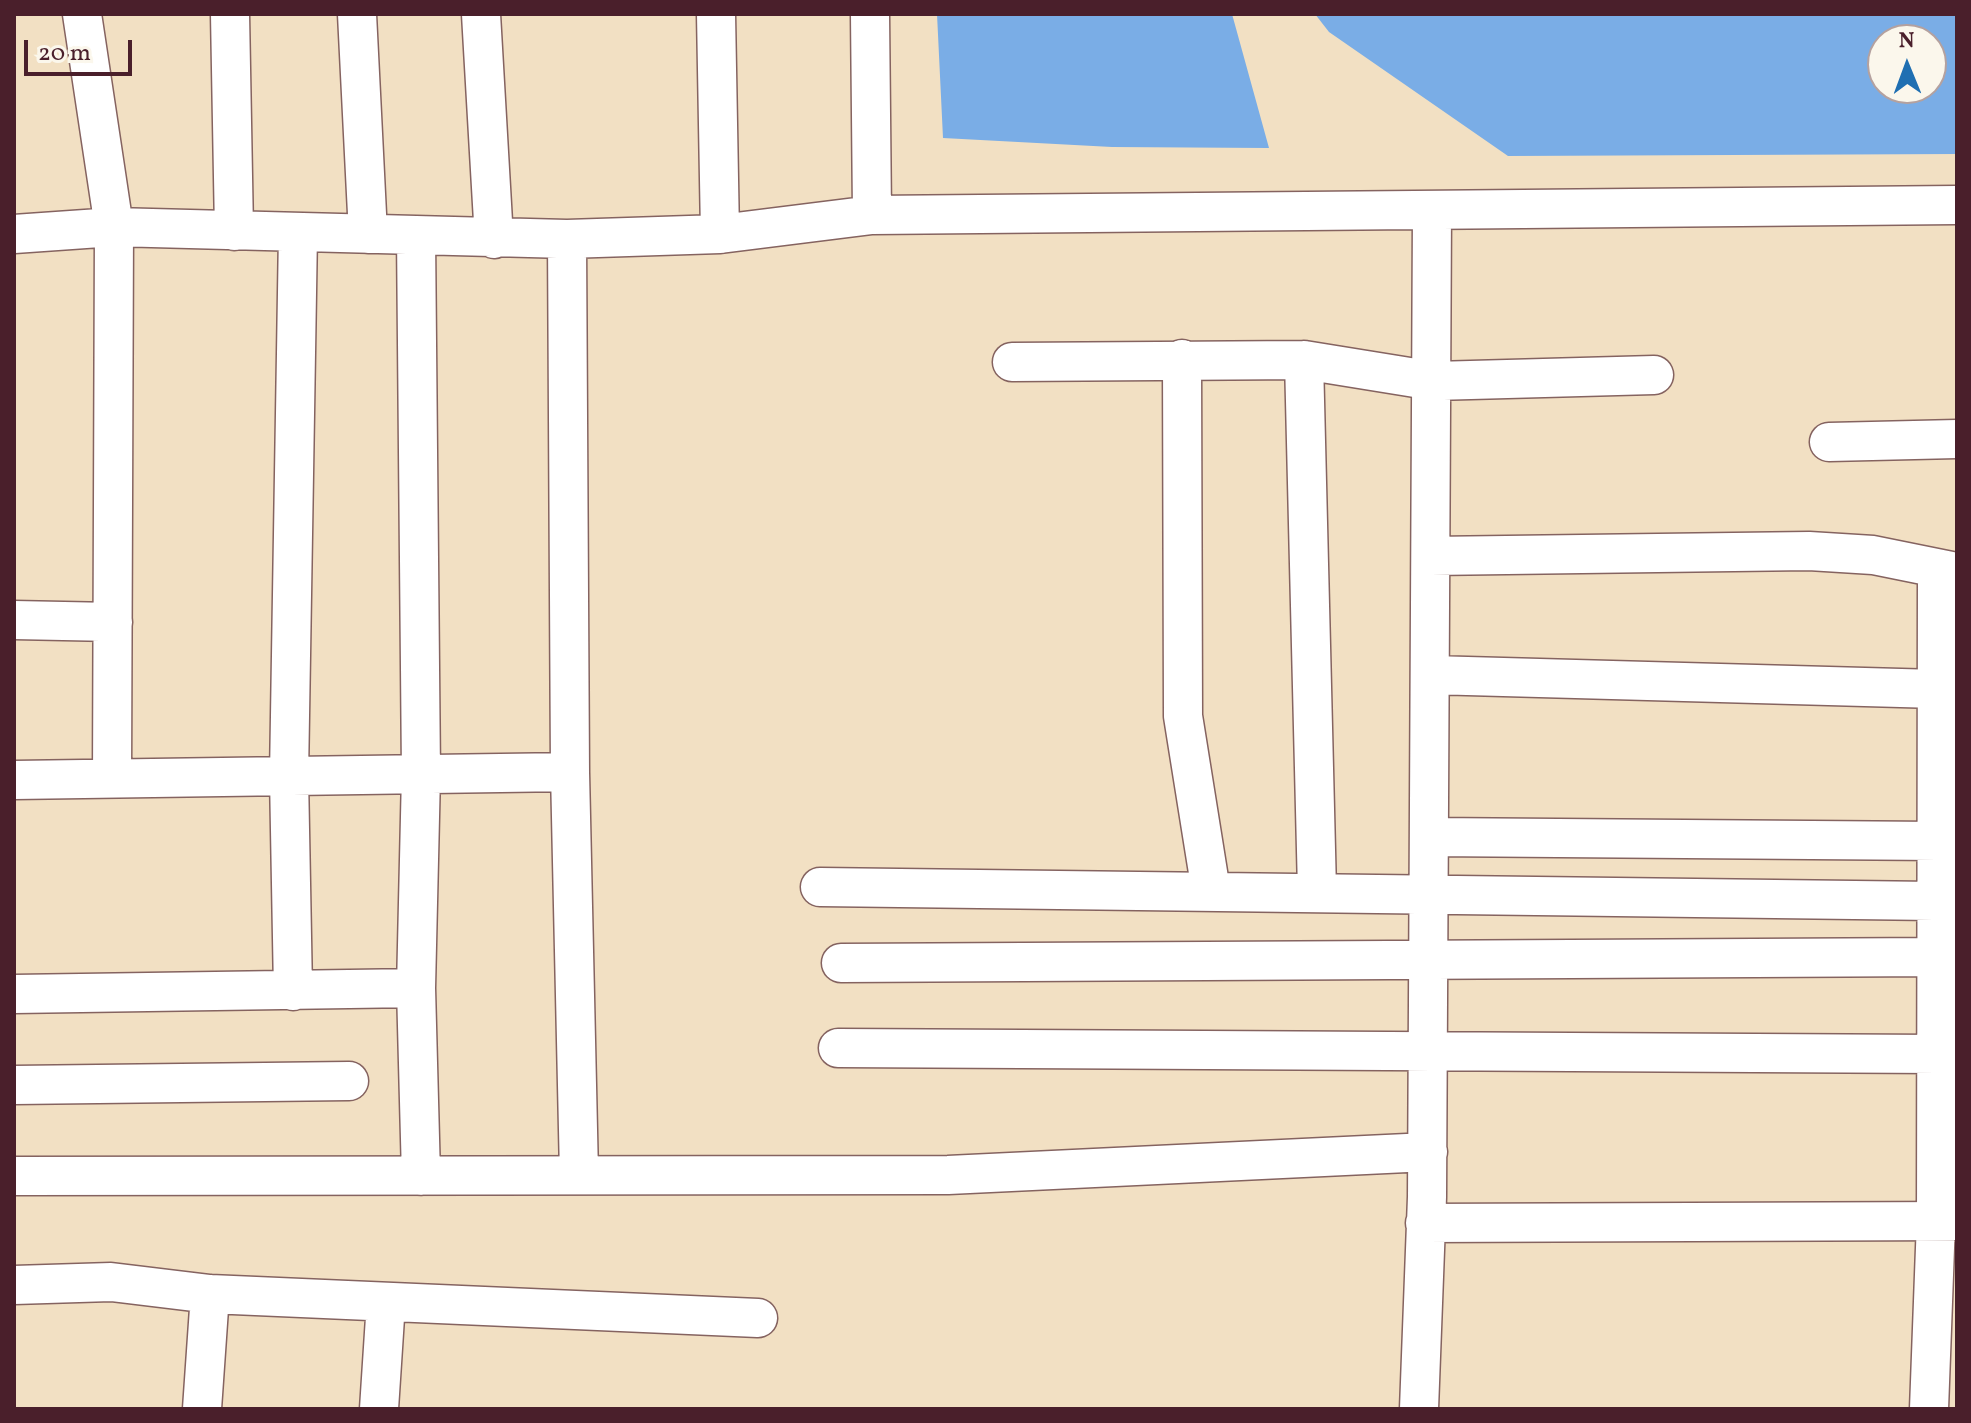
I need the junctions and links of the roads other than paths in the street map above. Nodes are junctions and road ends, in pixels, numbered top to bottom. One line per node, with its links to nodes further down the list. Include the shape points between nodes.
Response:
1 (82, 14): 10 (street)
2 (230, 14): 11 (street)
3 (357, 14): 14 (street)
4 (481, 14): 17 (street)
5 (716, 14): 15 (street)
6 (870, 14): 9 (street)
7 (1957, 205): 8 (street)
8 (1432, 211): 9 (street); 23 (street)
9 (872, 215): 15 (street)
10 (114, 227): 11 (street); 13 (street); 29 (street)
11 (234, 231): 12 (street)
12 (298, 232): 14 (street); 34 (street)
13 (14, 234)
14 (368, 234): 16 (street)
15 (720, 234): 18 (street)
16 (416, 235): 17 (street); 33 (street)
17 (494, 239): 18 (street)
18 (567, 239): 32 (street)
19 (1182, 359): 20 (street); 21 (street); 40 (street, via 1183,716)
20 (1304, 360): 23 (street); 41 (street)
21 (1012, 362)
22 (1654, 375): 23 (street)
23 (1434, 381): 26 (street)
24 (1957, 439): 25 (street)
25 (1829, 442)
26 (1431, 556): 27 (street, via 1809,551 1873,555); 30 (street)
27 (1947, 570): 31 (street)
28 (14, 620): 29 (street)
29 (113, 622): 35 (street)
30 (1431, 675): 31 (street); 37 (street)
31 (1937, 689): 38 (street)
32 (570, 772): 33 (street); 57 (street)
33 (421, 774): 34 (street); 47 (street)
34 (289, 776): 35 (street); 48 (street)
35 (112, 778): 36 (street)
36 (14, 780)
37 (1431, 837): 38 (street); 42 (street)
38 (1938, 841): 43 (street)
39 (820, 887): 40 (street)
40 (1211, 891): 41 (street)
41 (1317, 891): 42 (street)
42 (1427, 893): 43 (street); 44 (street)
43 (1934, 901): 46 (street)
44 (1428, 960): 45 (street); 46 (street); 51 (street)
45 (841, 963)
46 (1944, 980): 52 (street)
47 (416, 988): 48 (street); 59 (street)
48 (293, 991): 49 (street)
49 (14, 994)
50 (838, 1048): 51 (street)
51 (1428, 1050): 52 (street); 56 (street)
52 (1938, 1054): 55 (street)
53 (349, 1081): 54 (street)
54 (14, 1085)
55 (1947, 1109): 60 (street)
56 (1428, 1152): 57 (street, via 948,1175); 61 (street)
57 (579, 1174): 59 (street)
58 (14, 1176): 59 (street)
59 (421, 1176)
60 (1947, 1221): 61 (street); 69 (street)
61 (1425, 1223): 68 (street)
62 (14, 1285): 63 (street, via 111,1282)
63 (210, 1294): 64 (street); 66 (street)
64 (386, 1302): 65 (street); 67 (street)
65 (758, 1318)
66 (202, 1409)
67 (379, 1409)
68 (1419, 1409)
69 (1929, 1409)

